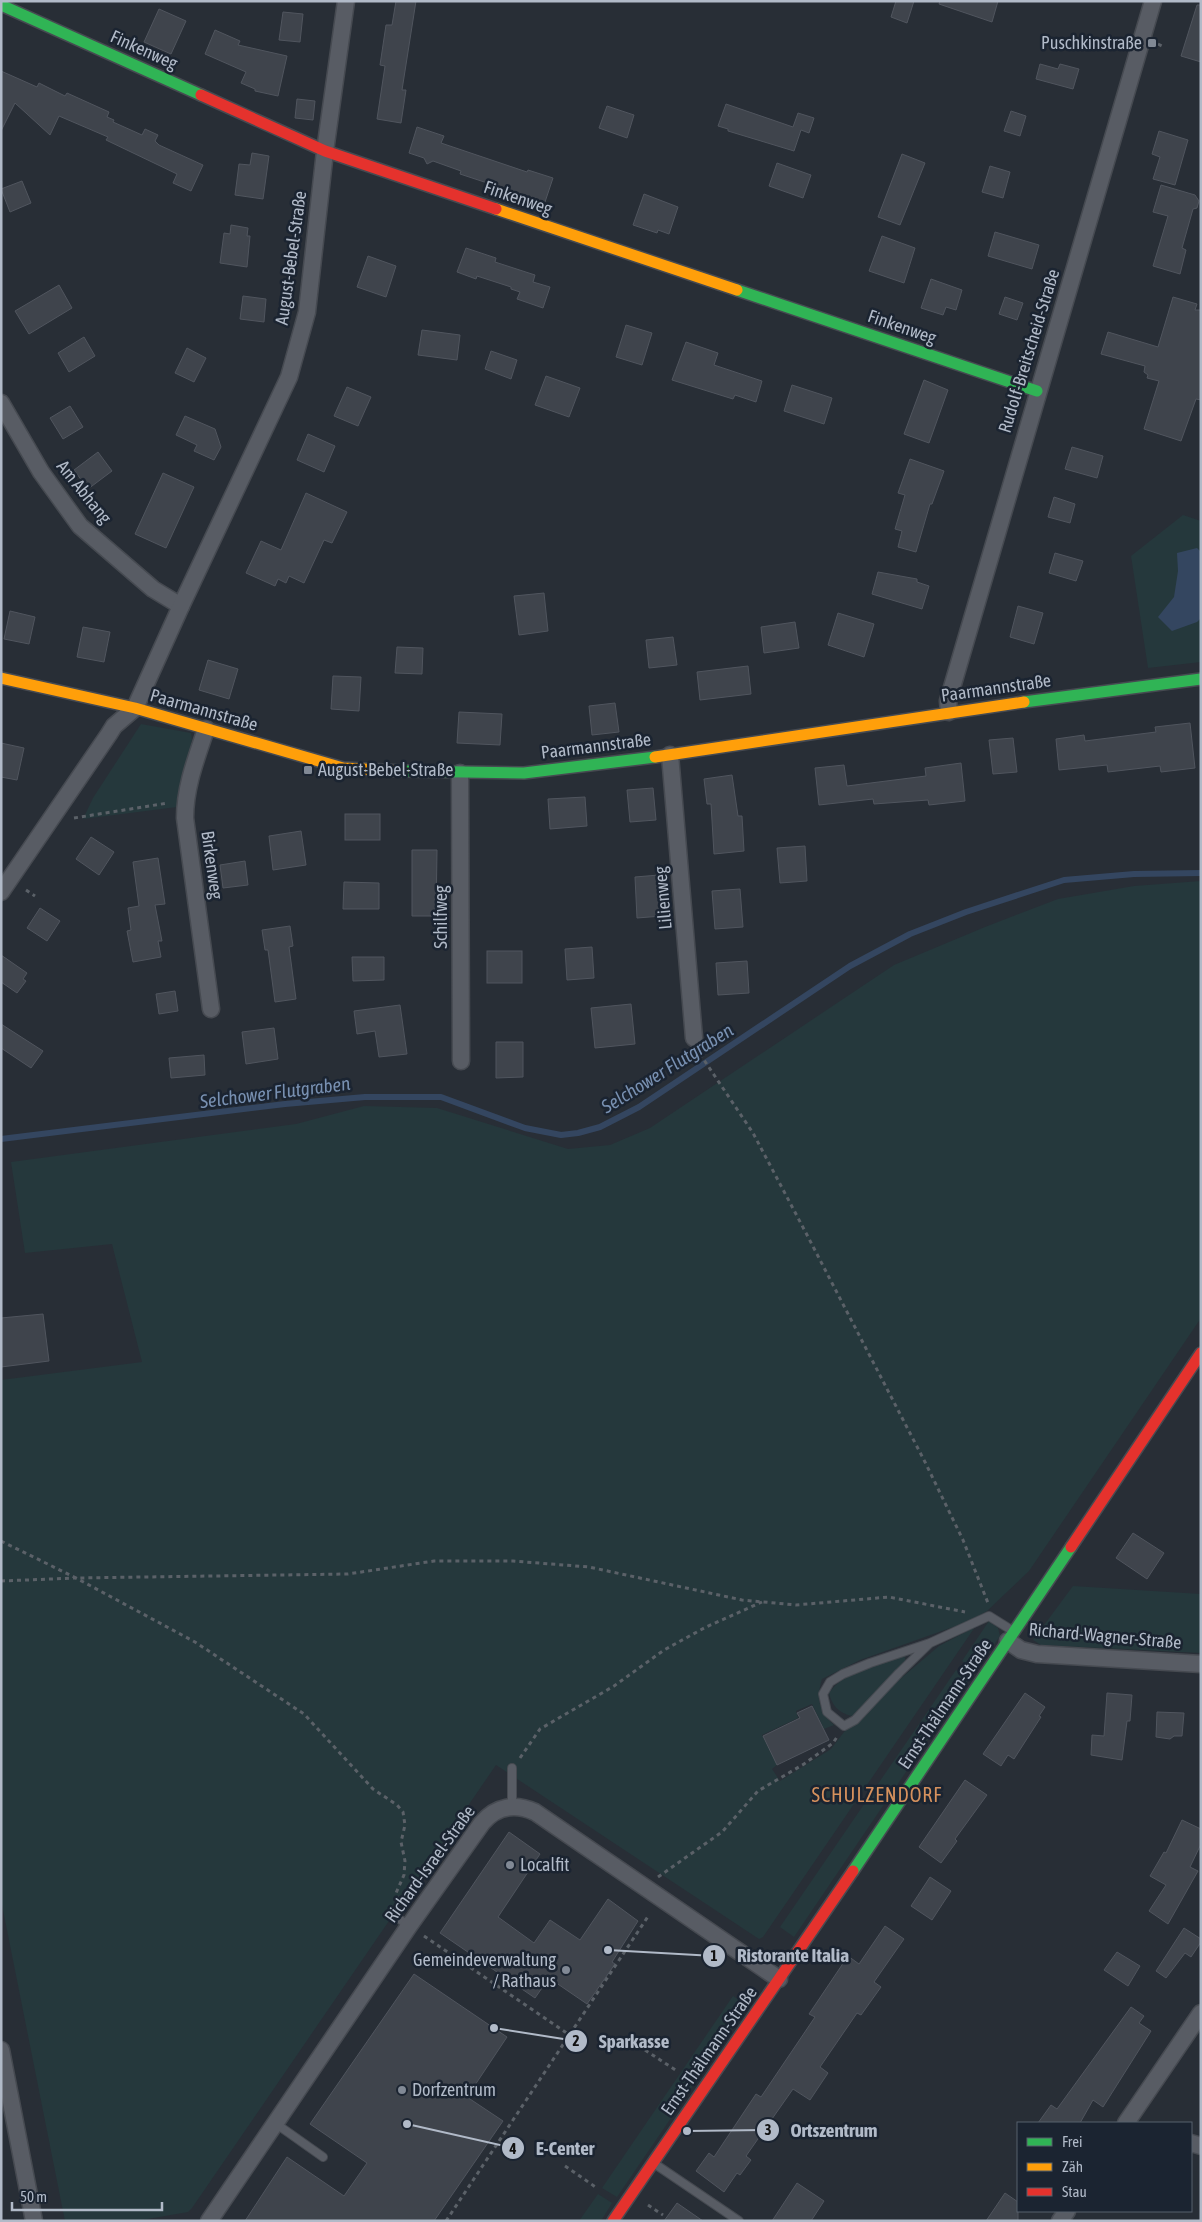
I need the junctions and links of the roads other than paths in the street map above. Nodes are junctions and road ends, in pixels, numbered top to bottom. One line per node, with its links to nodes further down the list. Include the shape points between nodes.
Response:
1 (346, 1): 4 (street, August-Bebel-Straße)
2 (1153, 1): 5 (street, Rudolf-Breitscheid-Straße)
3 (1, 5): 4 (street, Finkenweg)
4 (325, 151): 5 (street, Finkenweg); 7 (street, August-Bebel-Straße, via 307,312 289,377)
5 (1037, 391): 11 (street, Rudolf-Breitscheid-Straße, via 948,700)
6 (1, 403): 7 (street, Am Abhang, via 41,472 80,526 153,589)
7 (181, 606): 10 (street, August-Bebel-Straße)
8 (1, 678): 10 (street, Paarmannstraße)
9 (1201, 679): 11 (street, Paarmannstraße)
10 (135, 708): 12 (street, Paarmannstraße); 15 (street, August-Bebel-Straße, via 108,734)
11 (949, 712): 13 (street, Paarmannstraße)
12 (206, 729): 14 (street, Paarmannstraße, via 343,768); 16 (street, Birkenweg, via 188,784 185,818)
13 (670, 755): 14 (street, Paarmannstraße, via 524,773); 17 (street, Lilienweg)
14 (460, 773): 18 (street, Schilfweg)
15 (1, 892)
16 (211, 1009)
17 (694, 1038)
18 (462, 1061)
19 (1201, 1353): 20 (street, Ernst-Thälmann-Straße)
20 (1011, 1637): 21 (lane, via 989,1616); 22 (street, Richard-Wagner-Straße, via 1021,1650 1037,1654); 27 (street, Ernst-Thälmann-Straße)
21 (930, 1643): 21 (lane, via 870,1663 830,1682 823,1694 827,1712 844,1726 855,1720)
22 (1201, 1664)
23 (512, 1768): 24 (lane)
24 (512, 1807): 26 (street, Richard-Israel-Straße, via 506,1806 490,1814); 27 (street, via 524,1807 535,1812)
25 (395, 1916): 26 (lane)
26 (409, 1926): 31 (street, Richard-Israel-Straße)
27 (779, 1979): 33 (street, Ernst-Thälmann-Straße)
28 (1201, 2013): 30 (street)
29 (1, 2050): 34 (street)
30 (1131, 2121)
31 (275, 2123): 32 (lane); 35 (street, Richard-Israel-Straße)
32 (323, 2157)
33 (653, 2163): 36 (street, Ernst-Thälmann-Straße); 37 (lane)
34 (34, 2221)
35 (209, 2221)
36 (613, 2221)
37 (739, 2221)

